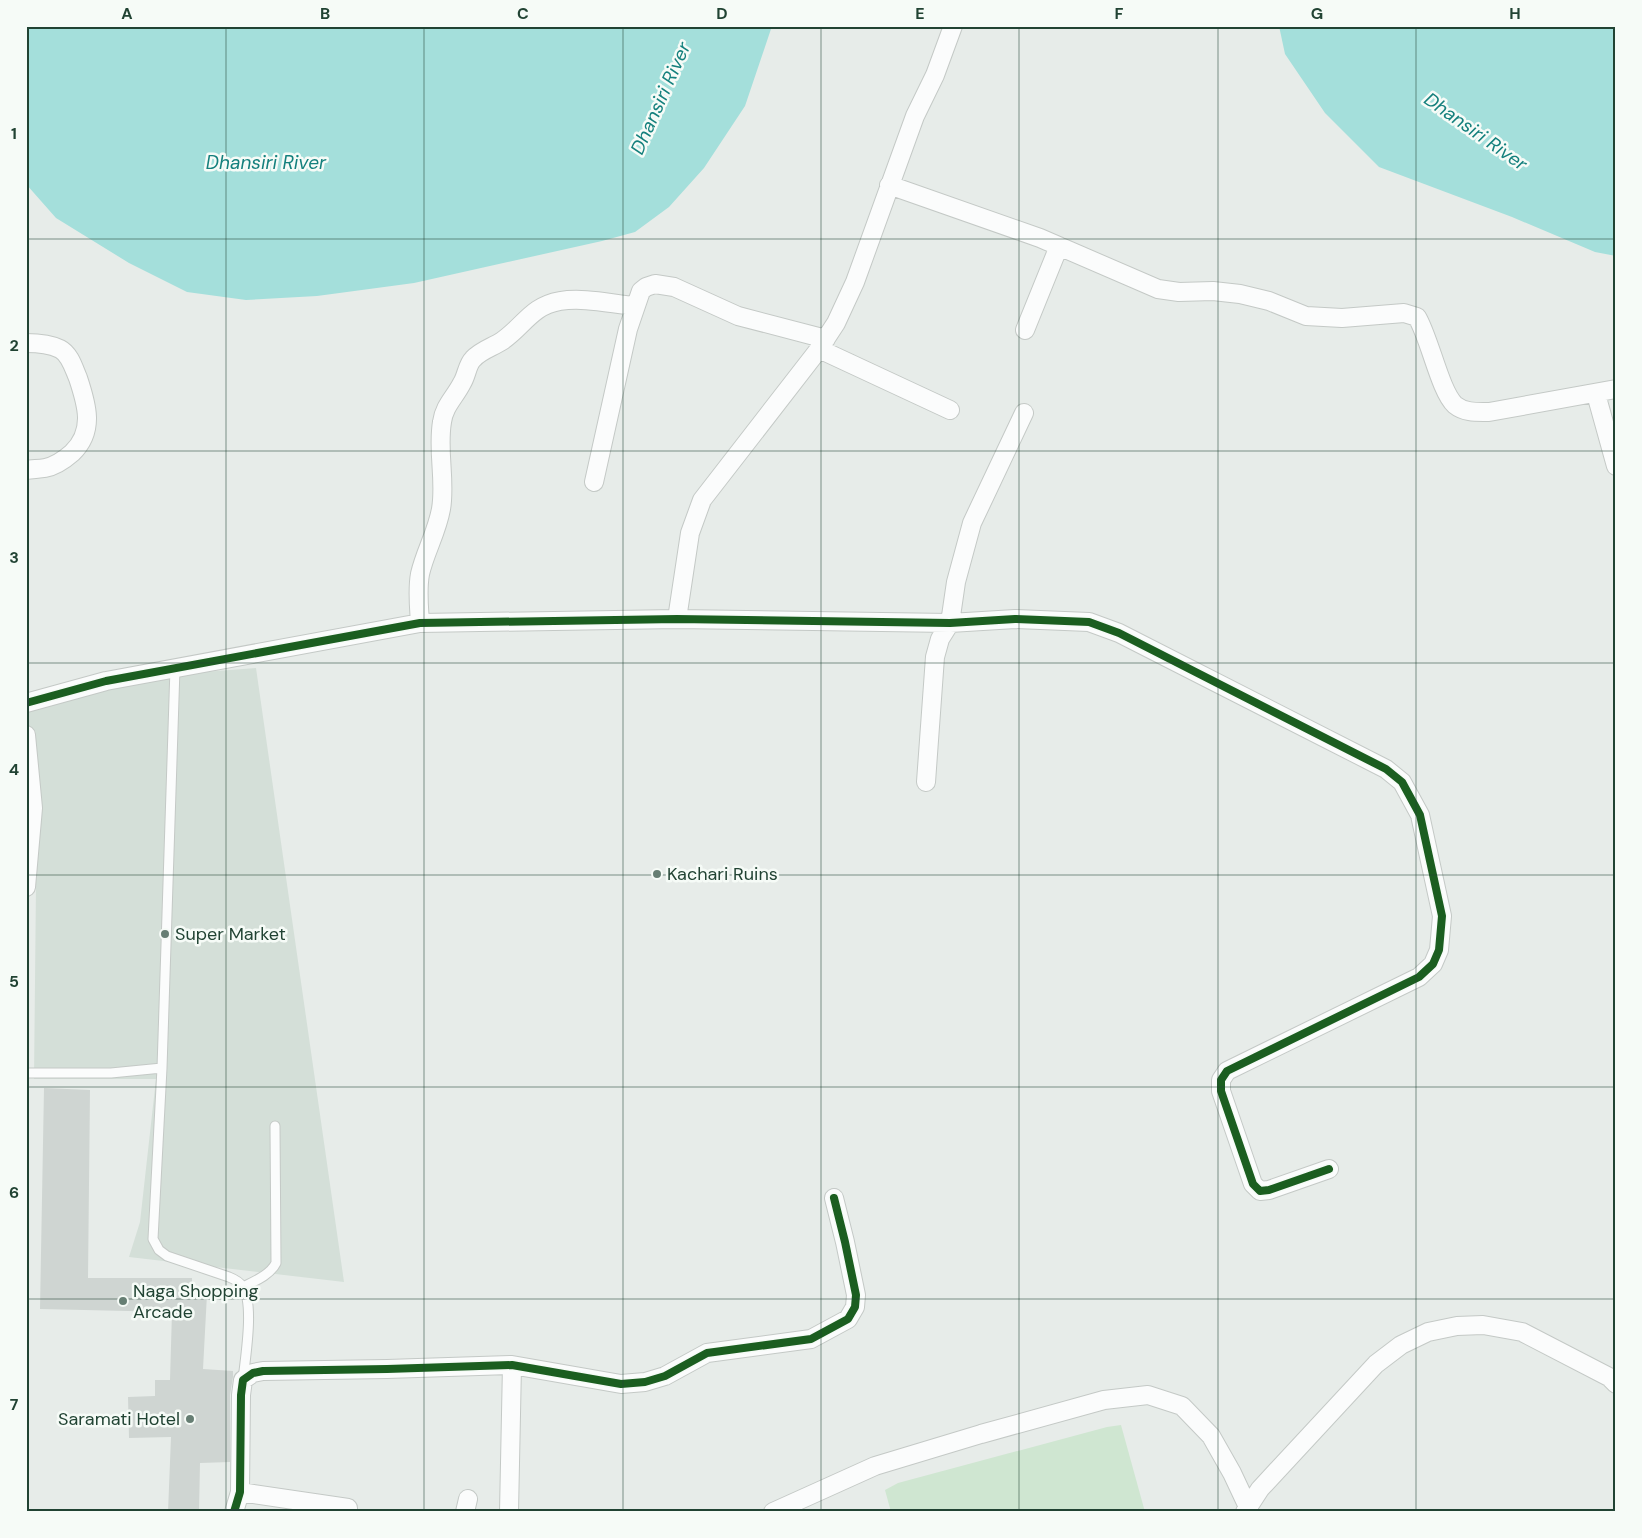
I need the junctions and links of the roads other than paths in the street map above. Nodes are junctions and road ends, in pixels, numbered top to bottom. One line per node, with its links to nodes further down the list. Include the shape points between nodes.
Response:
1 (953, 26): 2 (street)
2 (889, 185): 3 (street); 7 (street, via 855,282)
3 (1059, 246): 5 (street); 9 (street, via 1158,288 1240,294 1269,301 1306,316 1342,318 1404,313 1416,317 1423,327 1447,393 1456,405 1468,412 1489,412)
4 (636, 306): 7 (street, via 641,291 646,287 655,284 674,287 738,316); 14 (street); 17 (street, via 571,300 546,305 497,345 484,350 468,366 442,422 443,495 419,580)
5 (1024, 330)
6 (26, 343): 13 (street, via 42,343 62,350 73,364 85,398 87,426 85,436 62,462)
7 (822, 344): 10 (street); 15 (street, via 702,500 690,533)
8 (1616, 389): 9 (street)
9 (1596, 394): 12 (street)
10 (950, 410)
11 (1024, 413): 16 (street, via 972,523 956,582)
12 (1616, 466)
13 (26, 470)
14 (594, 482)
15 (676, 619): 16 (street); 17 (street)
16 (950, 623): 21 (street, via 940,639 935,657); 26 (street, via 1015,619 1089,622 1119,633 1386,769 1402,782 1420,815 1442,916 1439,950 1433,964 1419,977 1227,1071 1221,1080 1221,1091 1253,1184 1260,1191)
17 (420, 624): 18 (street)
18 (175, 668): 19 (street, via 106,681); 23 (lane)
19 (26, 703)
20 (26, 735): 22 (street, via 33,808)
21 (926, 782)
22 (26, 887)
23 (162, 1068): 24 (lane, via 111,1073); 28 (lane, via 152,1239 167,1256 229,1277)
24 (26, 1073)
25 (275, 1126): 28 (lane, via 276,1263)
26 (1329, 1169)
27 (834, 1198): 29 (street, via 856,1307 848,1319 811,1339 707,1353 665,1376 645,1382 621,1384)
28 (243, 1287): 30 (lane, via 249,1309)
29 (512, 1365): 30 (street, via 263,1371); 36 (street)
30 (243, 1380): 32 (street)
31 (1616, 1384): 34 (street, via 1609,1377 1522,1332 1483,1325 1428,1332 1400,1345 1376,1364 1260,1489)
32 (240, 1492): 33 (street); 35 (street)
33 (348, 1508)
34 (1246, 1509): 37 (street, via 1232,1473 1211,1436 1182,1406 1148,1395 1104,1400 875,1466)
35 (234, 1512)
36 (508, 1512)
37 (773, 1512)

